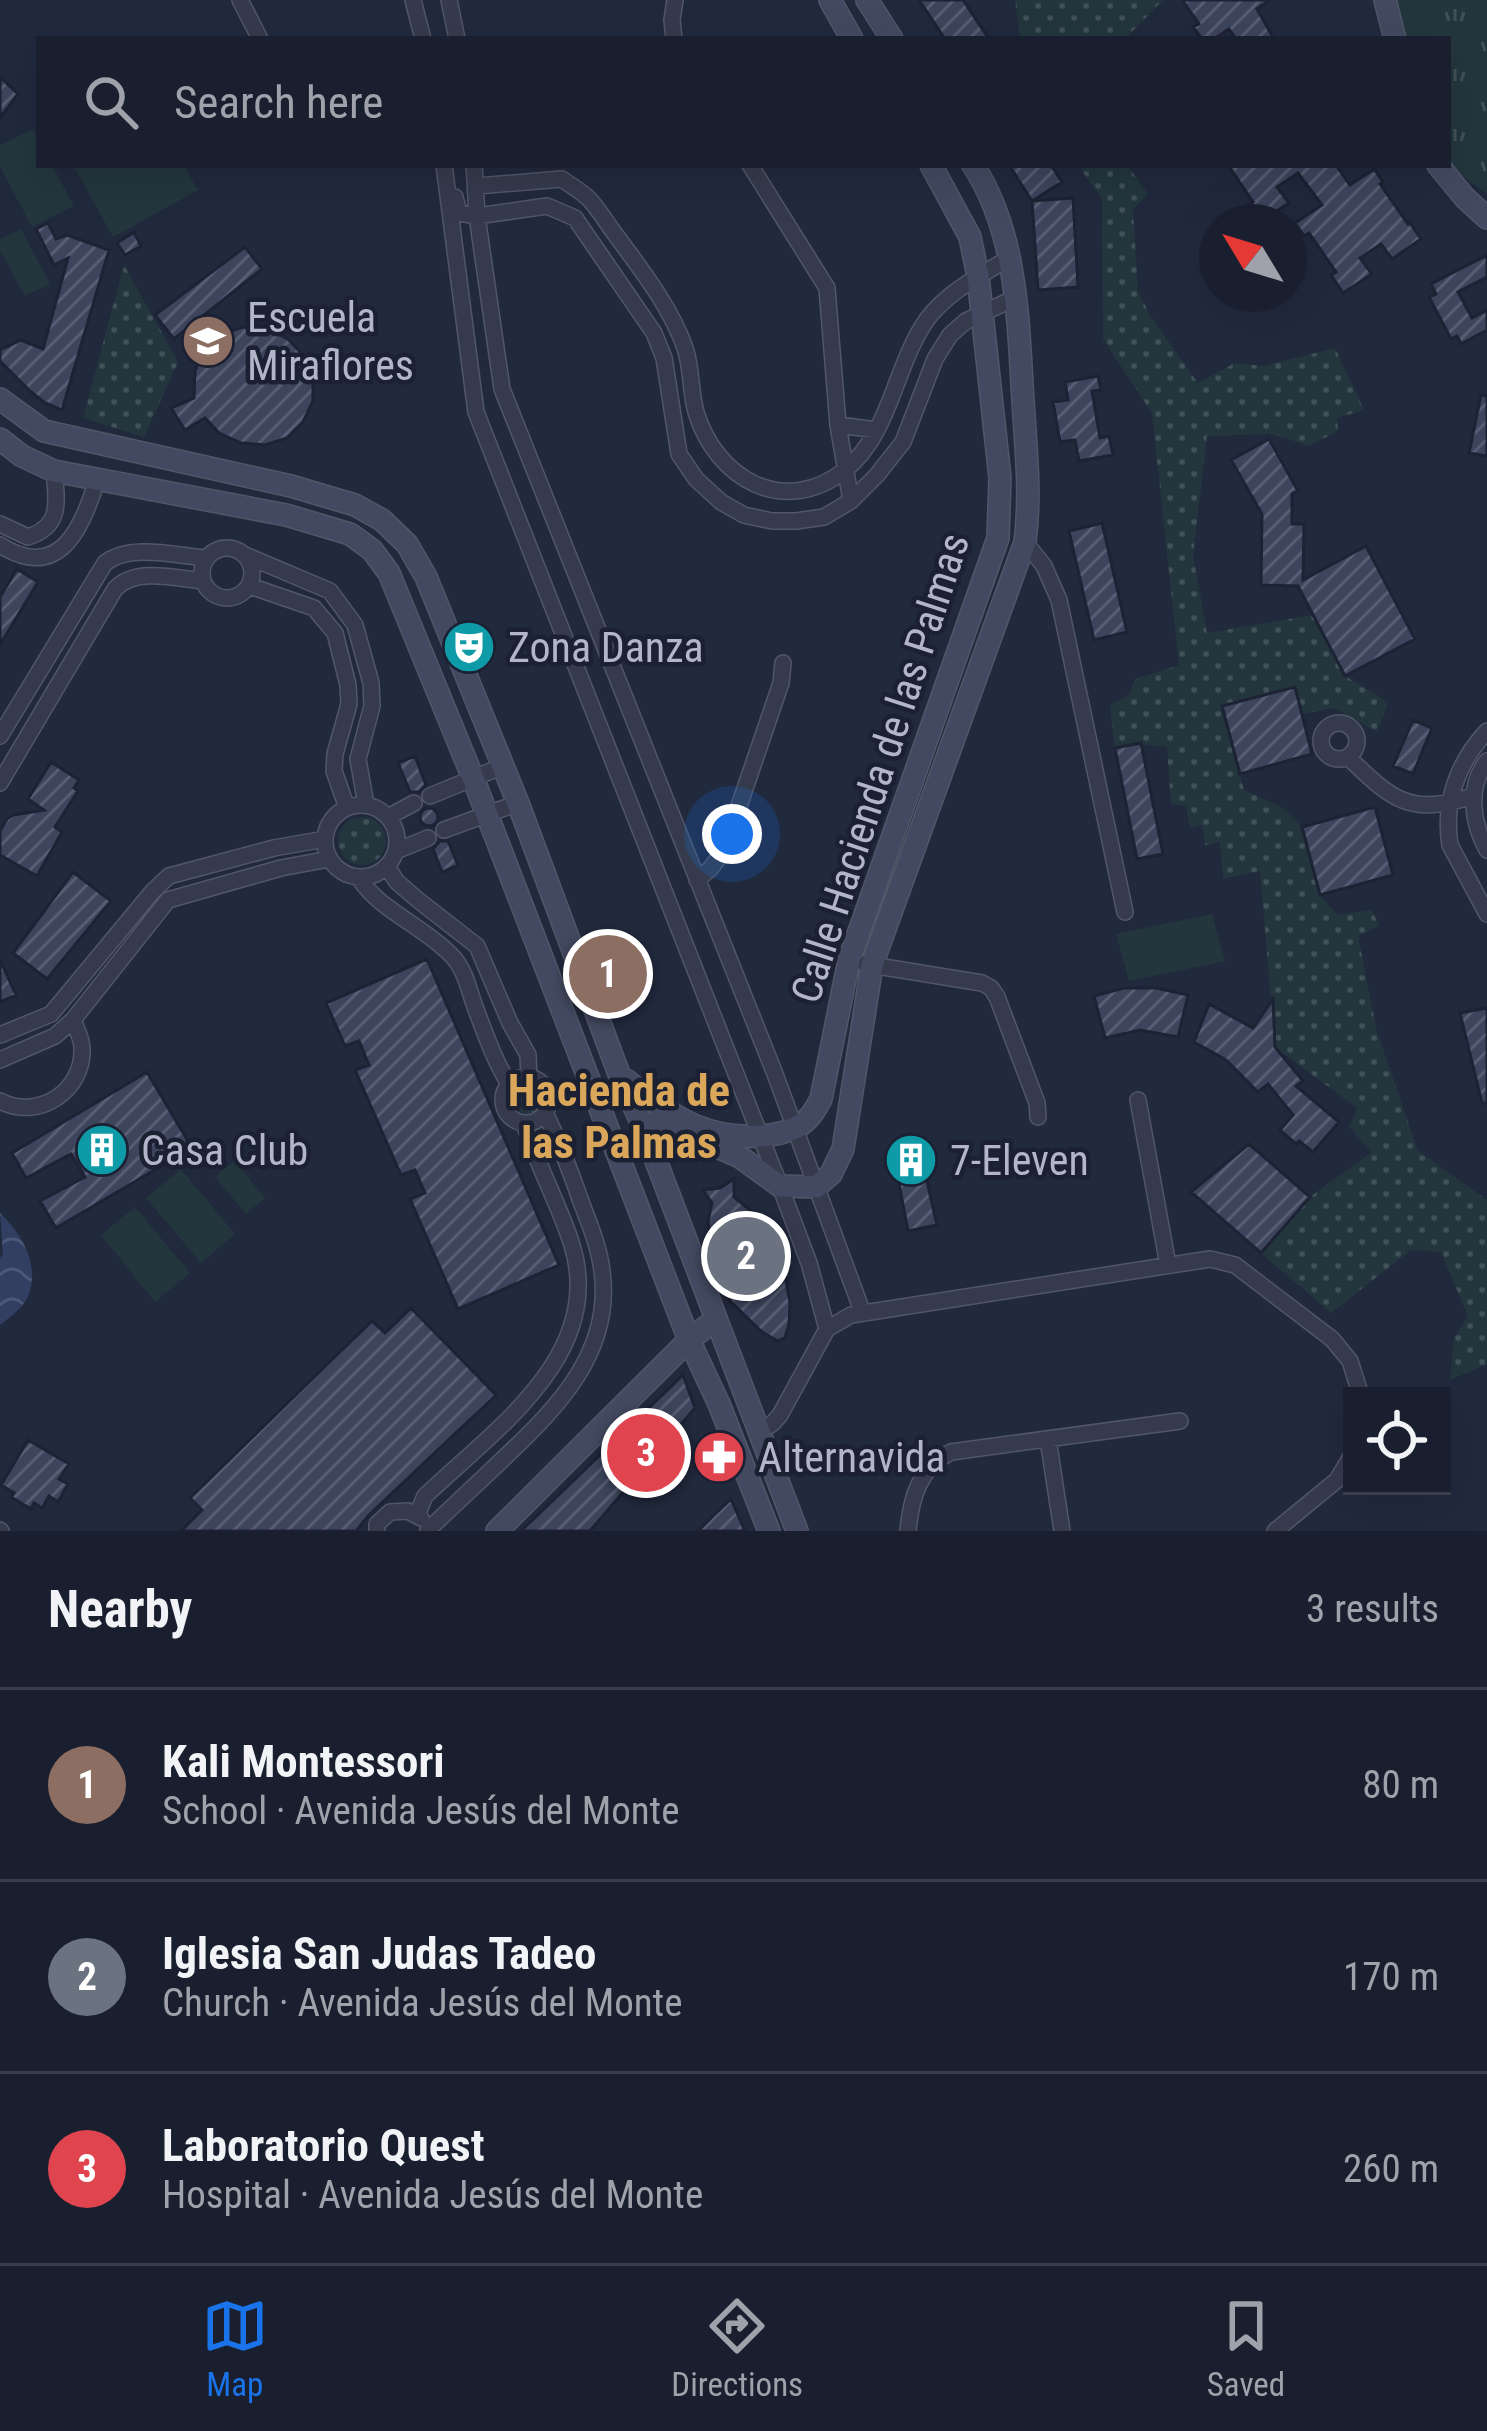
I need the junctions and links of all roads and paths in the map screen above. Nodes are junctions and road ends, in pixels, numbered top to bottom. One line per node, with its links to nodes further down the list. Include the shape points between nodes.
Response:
1 (240, 0): 8 (street)
2 (413, 0): 9 (street)
3 (449, 0): 10 (street)
4 (675, 0): 11 (street)
5 (830, 0): 12 (main road)
6 (866, 0): 13 (main road)
7 (1384, 0): 14 (main road)
8 (258, 36)
9 (423, 36)
10 (456, 36)
11 (674, 36)
12 (850, 36)
13 (890, 36)
14 (1394, 36)
15 (445, 168): 90 (street, via 476,412)
16 (446, 168): 24 (street, via 459,213)
17 (474, 168): 23 (street)
18 (752, 168): 35 (street, via 827,288)
19 (934, 168): 27 (main road, Calle Hacienda de las Palmas, via 970,237)
20 (975, 168): 26 (main road, Calle Hacienda de las Palmas)
21 (1441, 168): 25 (main road)
22 (561, 172): 23 (street); 38 (street, via 656,290 686,349 695,411 714,452 742,479 769,490 802,491)
23 (477, 186): 24 (street)
24 (477, 216): 41 (street, via 547,206 575,218 654,333 679,454 721,502 744,515 796,521); 72 (street, via 502,389)
25 (1487, 218)
26 (1009, 258): 27 (street); 28 (main road, Calle Hacienda de las Palmas)
27 (978, 276): 29 (main road, Calle Hacienda de las Palmas); 30 (street, via 952,292)
28 (1015, 298): 29 (street); 43 (main road, Calle Hacienda de las Palmas)
29 (982, 312): 31 (street, via 950,335); 50 (main road, Calle Hacienda de las Palmas, via 1000,478 998,538)
30 (910, 348): 31 (street); 32 (street)
31 (935, 359): 33 (street)
32 (902, 370): 33 (street); 36 (street)
33 (927, 378): 41 (street, via 903,442)
34 (0, 399): 56 (main road, via 44,431 291,486 382,520 426,577)
35 (838, 425): 36 (street); 38 (street)
36 (877, 430): 38 (street)
37 (0, 439): 39 (main road)
38 (844, 470): 41 (street)
39 (54, 472): 40 (main road); 42 (street, via 56,512 45,530 28,538)
40 (97, 480): 44 (street, via 79,525 52,555 26,558); 57 (main road, via 286,515 350,534 372,550 389,572)
41 (851, 501)
42 (0, 524)
43 (1025, 542): 51 (main road, Calle Hacienda de las Palmas); 73 (street, via 1059,600)
44 (0, 545)
45 (245, 555): 46 (street, via 232,548); 48 (street); 62 (street, via 330,591 355,625 372,706 358,759)
46 (207, 558): 47 (street); 53 (street, via 130,552 105,563)
47 (203, 580): 48 (street, via 224,599); 58 (street, via 138,576 115,589)
48 (250, 586): 63 (street, via 314,608 334,633 348,685 334,771)
49 (782, 664): 72 (street, via 724,850)
50 (940, 699): 51 (main road); 75 (main road, Calle Hacienda de las Palmas)
51 (965, 709): 76 (main road, Calle Hacienda de las Palmas)
52 (1487, 731): 61 (street, via 1463,761)
53 (0, 736)
54 (1348, 757): 61 (street, via 1407,803)
55 (1487, 761): 59 (street)
56 (503, 766): 57 (street); 60 (main road)
57 (473, 778): 64 (main road); 65 (street)
58 (0, 783)
59 (1473, 796): 61 (street); 67 (street)
60 (518, 803): 64 (street); 80 (main road)
61 (1449, 803): 74 (street, via 1450,844)
62 (366, 805): 63 (street); 65 (street)
63 (346, 808): 66 (street)
64 (486, 815): 68 (street); 99 (main road)
65 (388, 817): 68 (street)
66 (325, 839): 69 (street); 78 (street, via 170,876 51,1014)
67 (1487, 850)
68 (396, 851): 70 (street)
69 (329, 859): 71 (street); 77 (street, via 168,900)
70 (387, 867): 71 (street); 81 (street, via 477,946 528,1054)
71 (358, 878): 82 (street, via 454,957)
72 (697, 880): 89 (street)
73 (1125, 912)
74 (1487, 914)
75 (849, 960): 76 (street); 89 (main road, Calle Hacienda de las Palmas, via 821,1099)
76 (872, 965): 86 (street, via 991,988); 92 (main road, Calle Hacienda de las Palmas, via 843,1149)
77 (73, 1019): 79 (street, via 55,1036); 84 (street, via 82,1045 79,1072 63,1095 39,1107)
78 (0, 1035)
79 (0, 1060)
80 (619, 1074): 88 (main road); 90 (main road, via 697,1126)
81 (529, 1077): 82 (street); 85 (street, via 545,1087)
82 (508, 1084): 87 (street, via 503,1106)
83 (1138, 1100): 95 (street)
84 (0, 1101)
85 (545, 1114): 87 (street); 106 (street, via 598,1251 597,1340 560,1402)
86 (1038, 1117)
87 (524, 1124): 105 (street, via 573,1247 574,1326 540,1383 425,1496)
88 (642, 1124): 91 (main road, via 676,1129 740,1157); 97 (main road)
89 (795, 1128): 90 (main road); 92 (street)
90 (760, 1136): 91 (street)
91 (780, 1186): 92 (main road); 94 (street)
92 (816, 1187): 93 (street)
93 (839, 1252): 94 (street); 96 (street)
94 (809, 1263): 98 (street)
95 (1168, 1265): 96 (street); 100 (street, via 1235,1265 1332,1339)
96 (862, 1311): 98 (street)
97 (715, 1320): 99 (main road); 102 (main road)
98 (827, 1329): 102 (street, via 780,1415)
99 (689, 1340): 108 (main road); 109 (main road)
100 (1358, 1387)
101 (1180, 1420): 103 (street)
102 (758, 1432): 110 (main road)
103 (1048, 1439): 111 (street, via 937,1459 912,1499); 112 (street)
104 (1343, 1470): 113 (street)
105 (417, 1515): 106 (street); 107 (street, via 390,1512)
106 (428, 1530)
107 (377, 1531)
108 (497, 1531)
109 (769, 1531)
110 (797, 1531)
111 (908, 1531)
112 (1062, 1531)
113 (1275, 1531)

